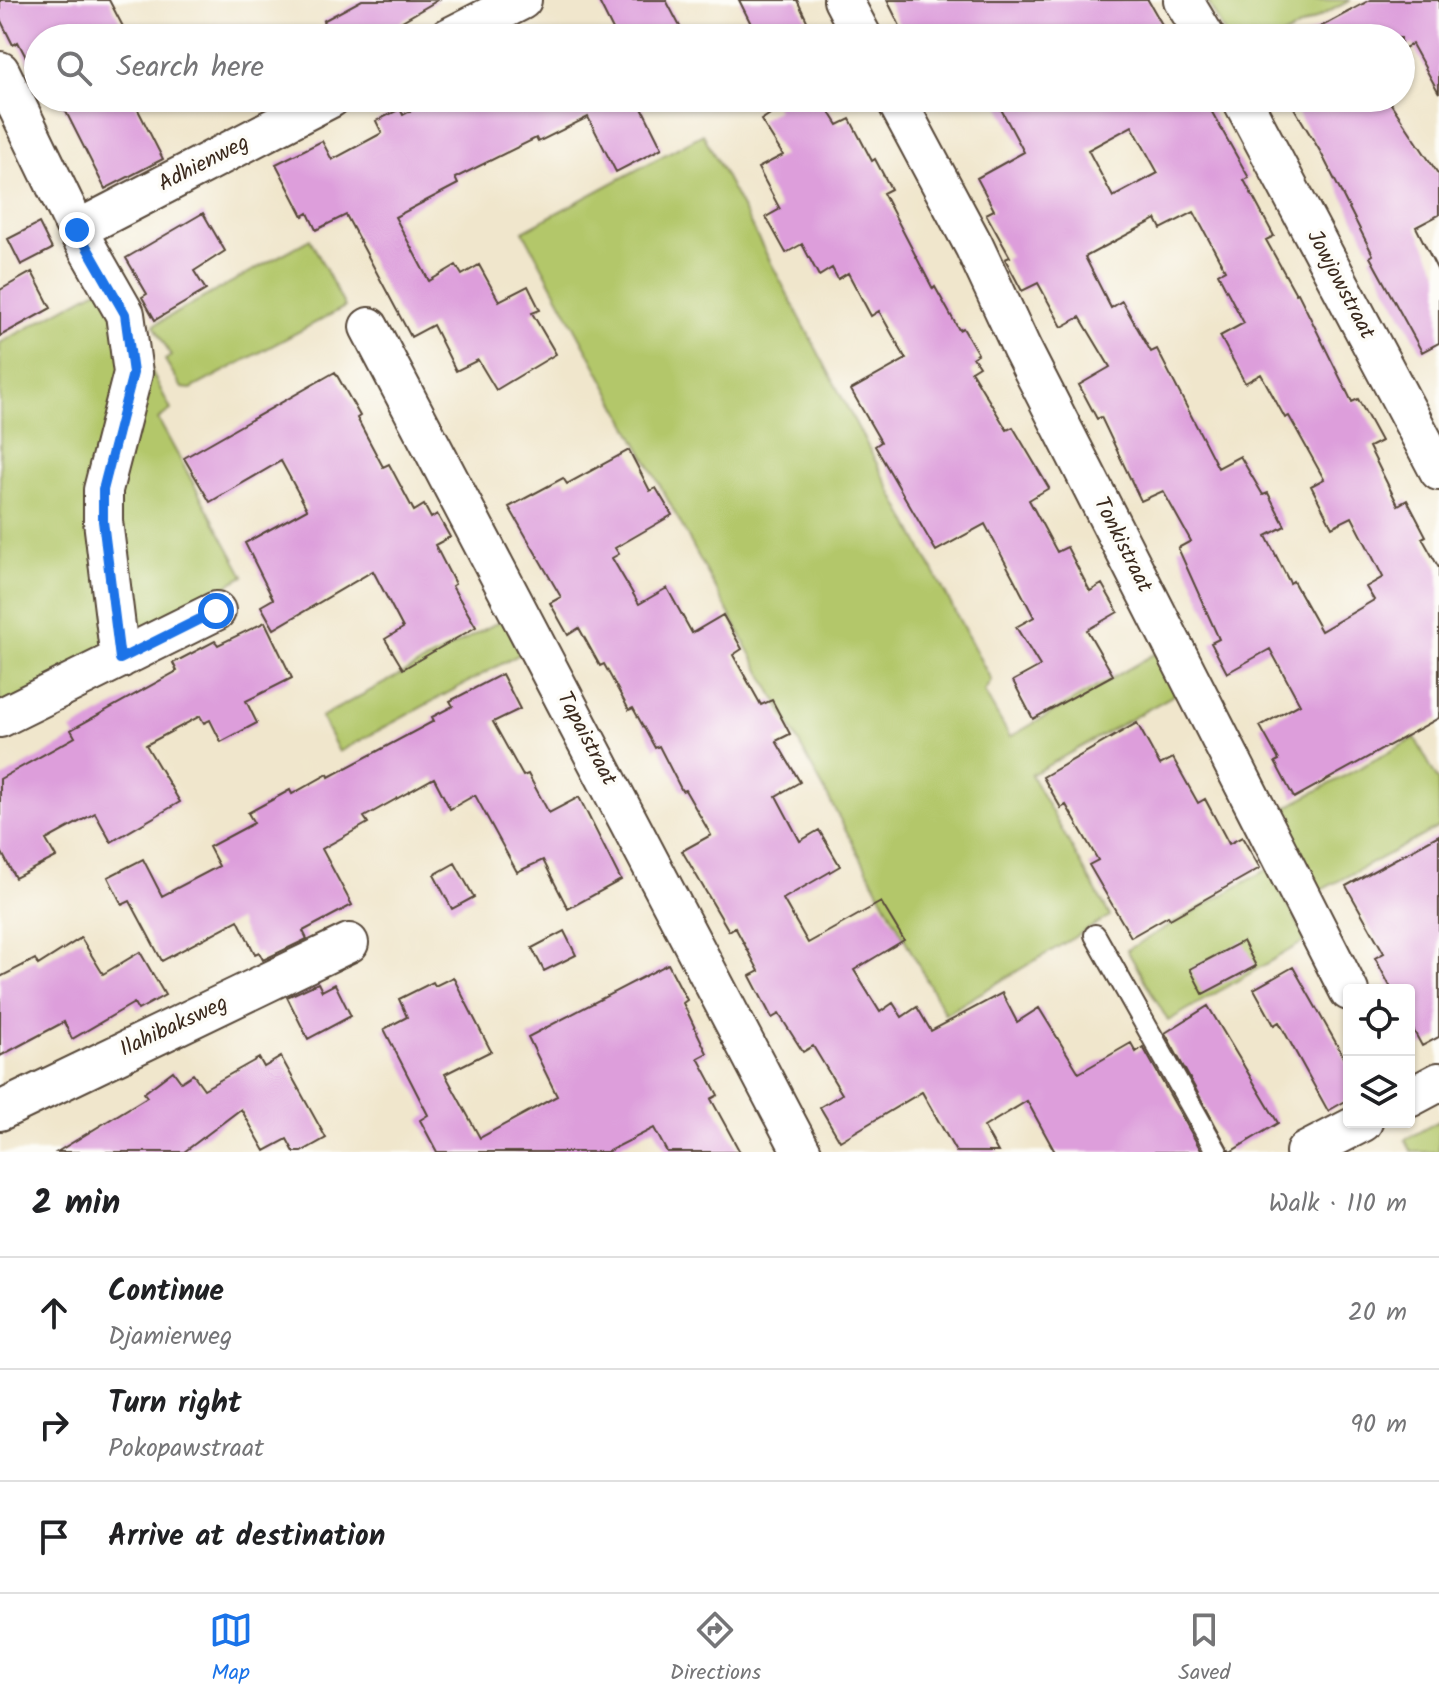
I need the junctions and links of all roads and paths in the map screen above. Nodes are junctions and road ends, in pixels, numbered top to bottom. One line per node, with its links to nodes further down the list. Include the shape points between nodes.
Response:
1 (522, 0): 4 (street)
2 (843, 0): 5 (street)
3 (1183, 0): 6 (street)
4 (475, 24)
5 (856, 24)
6 (1198, 24)
7 (0, 71): 11 (street)
8 (304, 112): 11 (street, Adhienweg)
9 (902, 112): 19 (street, Tonkistraat)
10 (1248, 112): 13 (street, Jowjowstraat)
11 (77, 230): 15 (street, via 125,314 133,373 103,490)
12 (369, 327): 24 (street, Tapaistraat)
13 (1439, 471)
14 (216, 611): 15 (street)
15 (120, 659): 16 (street)
16 (0, 718)
17 (1095, 935): 25 (lane)
18 (349, 943): 22 (street, Ilahibaksweg)
19 (1345, 984)
20 (1439, 1082): 21 (street)
21 (1415, 1095)
22 (0, 1111)
23 (1351, 1128): 26 (street)
24 (802, 1152)
25 (1217, 1152)
26 (1305, 1152)

